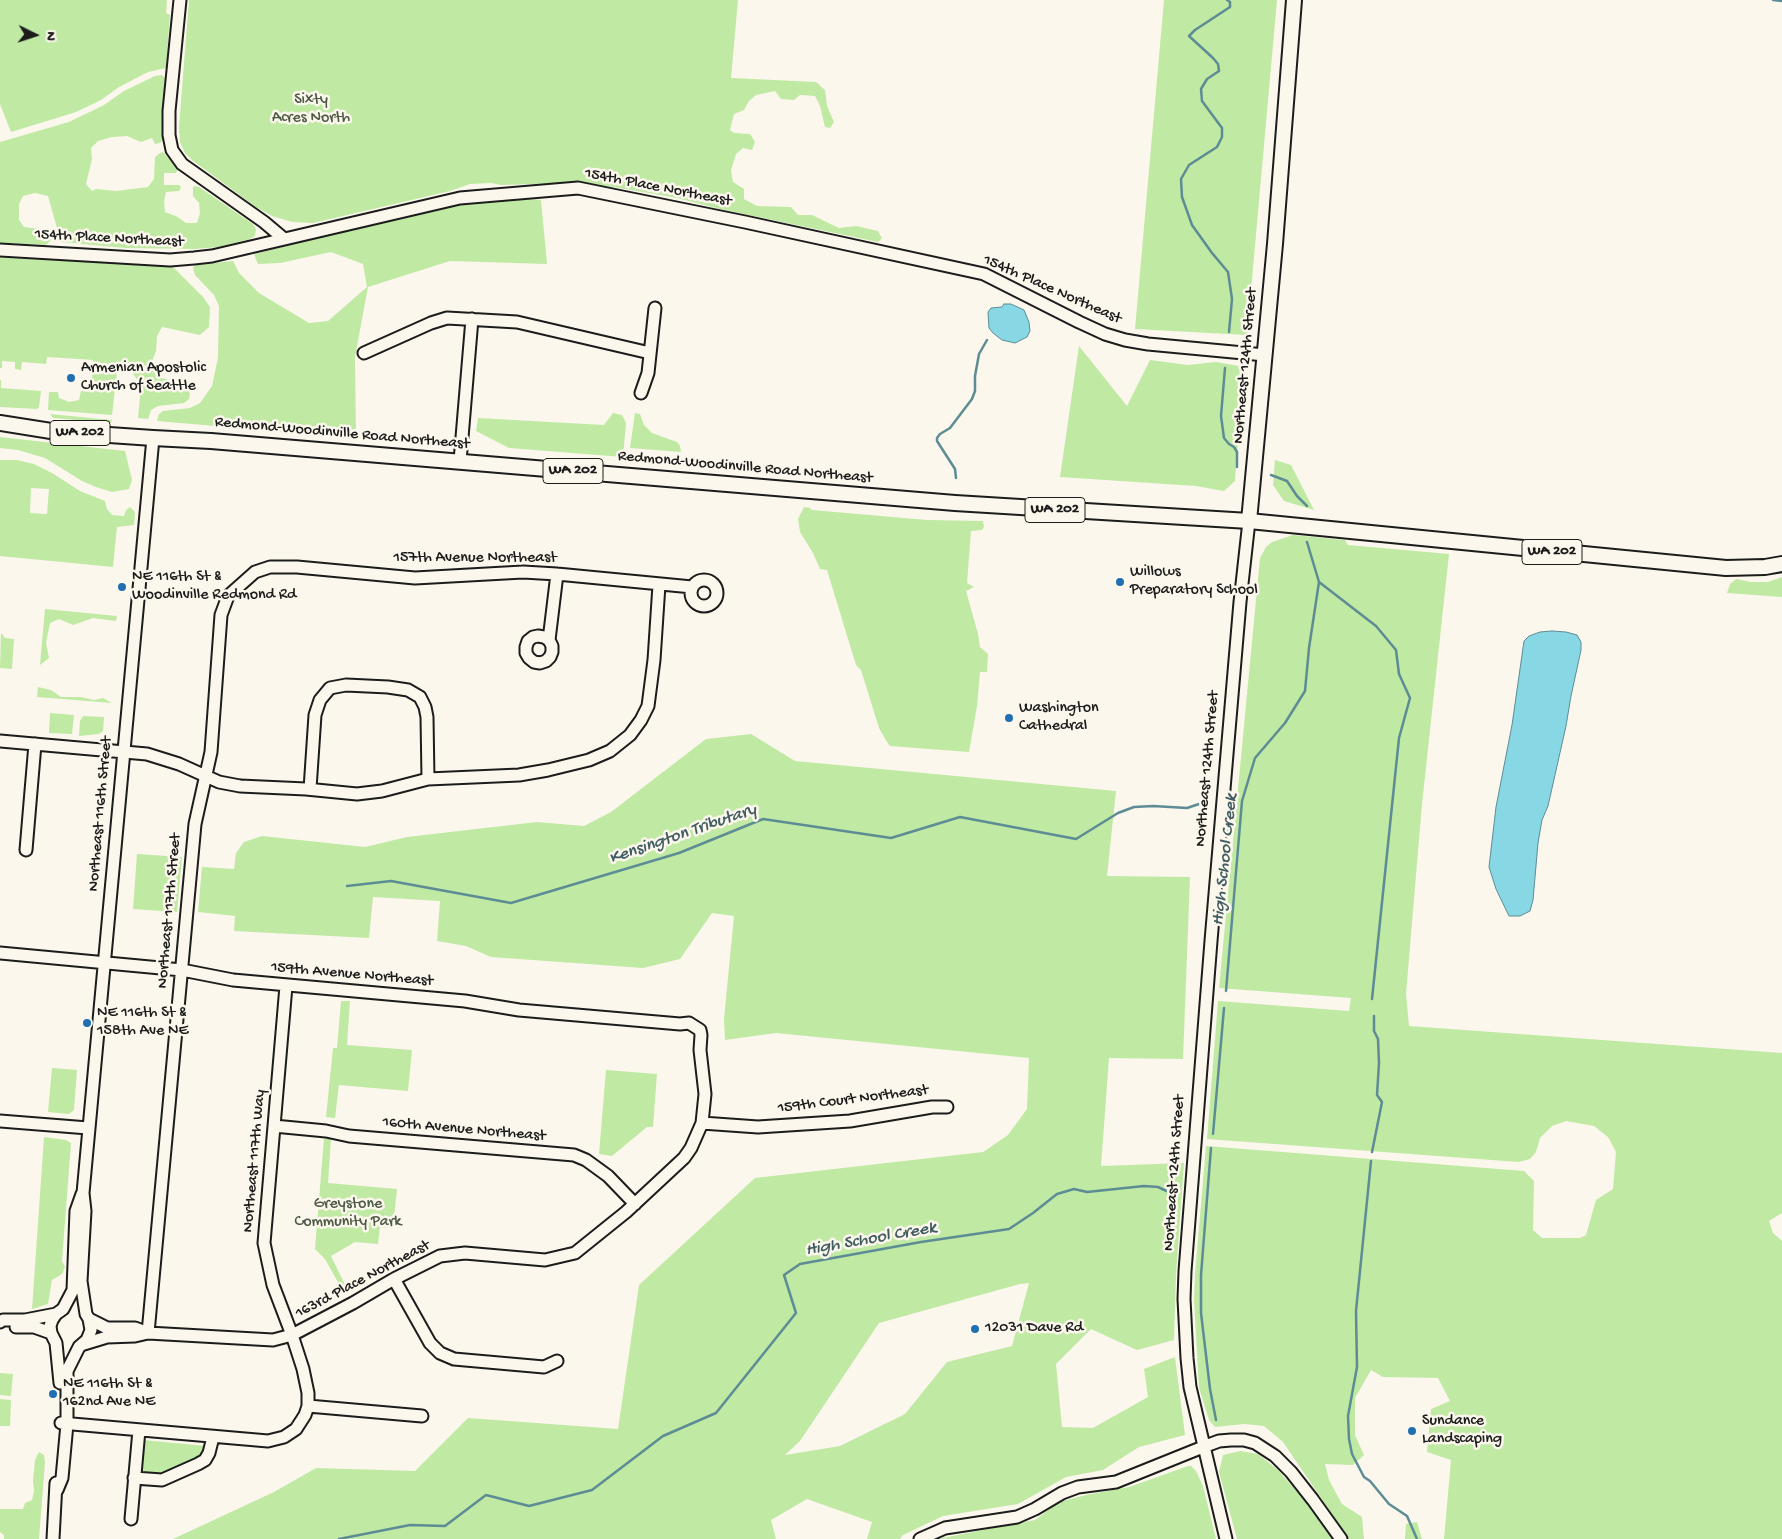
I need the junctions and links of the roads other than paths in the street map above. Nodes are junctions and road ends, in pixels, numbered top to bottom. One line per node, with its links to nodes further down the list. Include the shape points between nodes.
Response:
1 (180, 0): 3 (street, via 169,111 172,150 182,164)
2 (1294, 0): 9 (main road, Northeast 124th Street)
3 (283, 238): 4 (street, 154th Place Northeast, via 212,256 180,260); 9 (street, 154th Place Northeast, via 460,198 578,188 984,274 1079,322 1125,340)
4 (0, 250)
5 (655, 308): 8 (street)
6 (472, 319): 7 (street, via 447,318 431,323); 8 (street, via 517,322); 13 (street)
7 (364, 353)
8 (650, 353): 10 (street)
9 (1265, 354): 14 (main road, Northeast 124th Street)
10 (641, 393)
11 (0, 423): 12 (main road, Redmond-Woodinville Road Northeast / WA 202, via 42,430)
12 (153, 438): 13 (main road, Redmond-Woodinville Road Northeast / WA 202); 23 (street, Northeast 116th Street)
13 (460, 462): 14 (main road, Redmond-Woodinville Road Northeast / WA 202, via 955,504)
14 (1249, 521): 15 (main road, WA 202, via 1726,568); 54 (street, Northeast 124th Street, via 1185,1271 1187,1358)
15 (1782, 564)
16 (557, 574): 17 (street, 157th Avenue Northeast); 19 (street, 157th Avenue Northeast, via 492,573 415,578 270,567 255,572); 20 (street)
17 (660, 585): 18 (street, 157th Avenue Northeast); 25 (street, via 648,706 630,735 610,751 589,760 548,770 519,775)
18 (692, 587)
19 (236, 589): 24 (street, Northeast 117th Street, via 228,596 221,615 211,752)
20 (549, 640)
21 (0, 741): 22 (street)
22 (35, 744): 23 (street); 27 (street)
23 (122, 752): 24 (street, via 147,754 179,764); 29 (street, Northeast 116th Street)
24 (206, 778): 26 (street, via 240,786); 30 (street, Northeast 117th Street, via 194,824)
25 (428, 779): 26 (street, via 357,794); 26 (street, via 426,717 420,697 408,690 346,685 330,688 320,700 315,715)
26 (310, 790)
27 (26, 850)
28 (0, 953): 29 (street, 159th Avenue Northeast)
29 (104, 962): 30 (street, 159th Avenue Northeast); 37 (street, Northeast 116th Street)
30 (182, 970): 31 (street, 159th Avenue Northeast); 44 (street, Northeast 117th Street)
31 (286, 986): 32 (street, 159th Avenue Northeast, via 465,1000 519,1010 689,1023); 36 (street, Northeast 117th Way)
32 (700, 1030): 35 (street, 163rd Place Northeast, via 705,1094)
33 (947, 1107): 35 (street, 159th Court Northeast, via 850,1120 758,1127)
34 (0, 1121): 37 (street)
35 (702, 1123): 39 (street, 163rd Place Northeast, via 684,1158)
36 (274, 1126): 39 (street, 160th Avenue Northeast, via 350,1136 574,1155 608,1176); 45 (street, Northeast 117th Way, via 264,1243 272,1285)
37 (88, 1128): 38 (street, Northeast 116th Street)
38 (83, 1193): 41 (street, Northeast 116th Street, via 76,1211 73,1290); 42 (street, Northeast 116th Street, via 81,1281)
39 (635, 1204): 40 (street, 163rd Place Northeast, via 575,1253 545,1260 465,1253 440,1256)
40 (394, 1279): 45 (street, 163rd Place Northeast); 48 (street, via 430,1343 440,1353 454,1359 544,1367)
41 (60, 1311): 42 (street, via 76,1308); 43 (street); 46 (street, Northeast 116th Street, via 50,1326)
42 (88, 1317): 44 (street, 163rd Place Northeast, via 107,1328 135,1328); 47 (street, Northeast 116th Street, via 91,1330 88,1340)
43 (0, 1323): 46 (street, via 5,1327 34,1327)
44 (148, 1333): 45 (street, 163rd Place Northeast, via 273,1340); 47 (street, 163rd Place Northeast, via 107,1337)
45 (292, 1335): 49 (street, Northeast 117th Way, via 308,1393)
46 (54, 1338): 47 (street, via 63,1347); 51 (street, Northeast 116th Street, via 60,1364)
47 (81, 1345): 51 (street, Northeast 116th Street, via 67,1371)
48 (557, 1361)
49 (308, 1406): 50 (street); 53 (street, via 296,1429 284,1437 268,1441)
50 (422, 1416)
51 (63, 1423): 52 (street); 57 (street, Northeast 116th Street)
52 (139, 1430): 53 (street); 55 (street)
53 (213, 1437): 55 (street, via 210,1453 198,1464 162,1480)
54 (1203, 1447): 58 (street, via 1116,1482 1078,1487 1062,1493 1017,1517 945,1528); 59 (street, Northeast 124th Street); 60 (street, via 1220,1441 1244,1440 1264,1448 1291,1472)
55 (134, 1478): 56 (street)
56 (131, 1519)
57 (53, 1539)
58 (920, 1539)
59 (1226, 1539)
60 (1341, 1539)

